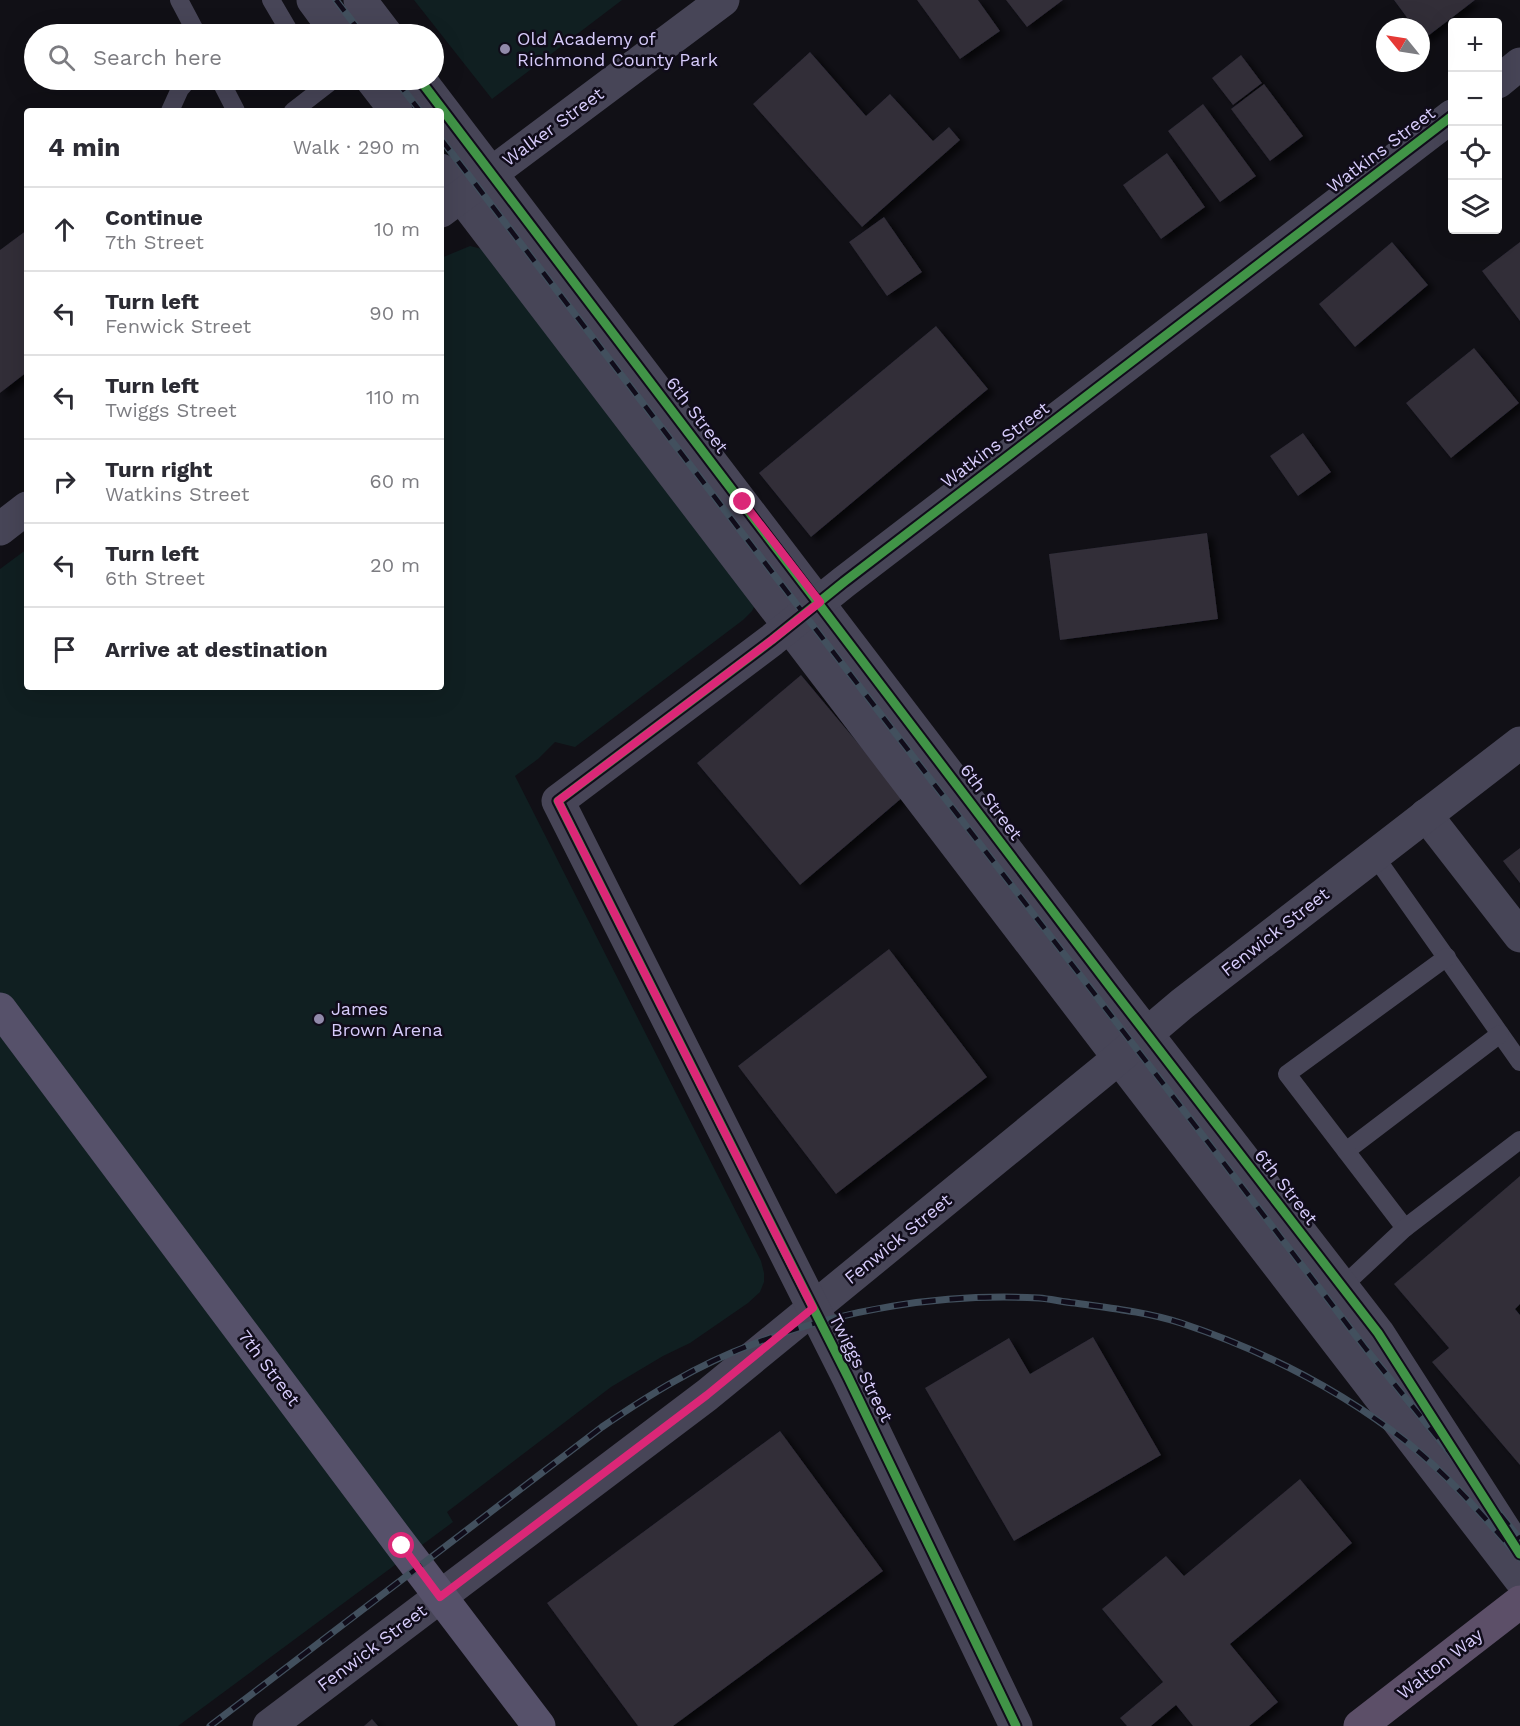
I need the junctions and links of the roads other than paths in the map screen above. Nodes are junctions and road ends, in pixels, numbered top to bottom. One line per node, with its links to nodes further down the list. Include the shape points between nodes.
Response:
1 (179, 0): 6 (lane)
2 (271, 0): 7 (lane)
3 (312, 0): 8 (street)
4 (360, 0): 9 (street)
5 (723, 0): 24 (street, Walker Street)
6 (192, 24)
7 (285, 24)
8 (330, 24)
9 (378, 24)
10 (1520, 64): 11 (street)
11 (1502, 77)
12 (180, 90): 17 (lane)
13 (225, 90): 18 (lane)
14 (315, 90): 19 (lane)
15 (380, 90): 20 (street)
16 (428, 90): 21 (street, 6th Street)
17 (171, 108)
18 (234, 108)
19 (296, 108)
20 (394, 108)
21 (442, 108)
22 (444, 111): 24 (street, 6th Street)
23 (1448, 119): 28 (street, Watkins Street)
24 (491, 172): 25 (street, Walker Street); 28 (street, 6th Street)
25 (447, 192): 29 (street)
26 (24, 510): 27 (street)
27 (0, 529)
28 (820, 602): 29 (street, Watkins Street); 37 (street, 6th Street)
29 (790, 626): 31 (street, Watkins Street); 39 (street)
30 (1520, 743): 32 (street, Fenwick Street)
31 (558, 801): 45 (street, Twiggs Street)
32 (1426, 815): 33 (street, Fenwick Street); 34 (street)
33 (1374, 855): 35 (lane); 37 (street, Fenwick Street)
34 (1520, 936)
35 (1447, 957): 38 (lane); 42 (lane, via 1287,1074)
36 (0, 1009): 48 (main road, 7th Street)
37 (1147, 1033): 39 (street, Fenwick Street); 44 (street, 6th Street)
38 (1500, 1034): 40 (lane); 42 (lane)
39 (1119, 1058): 45 (street, Fenwick Street); 47 (street)
40 (1520, 1062)
41 (1520, 1140): 43 (lane)
42 (1346, 1151): 43 (lane)
43 (1405, 1228): 44 (lane)
44 (1342, 1287): 46 (street, 6th Street, via 1378,1333)
45 (813, 1308): 48 (street, Fenwick Street, via 707,1395); 52 (street, Twiggs Street)
46 (1520, 1554)
47 (1520, 1579)
48 (440, 1597): 50 (street, Fenwick Street); 51 (main road, 7th Street)
49 (1520, 1602): 53 (main road, Walton Way)
50 (269, 1726)
51 (539, 1726)
52 (1016, 1726)
53 (1360, 1726)

